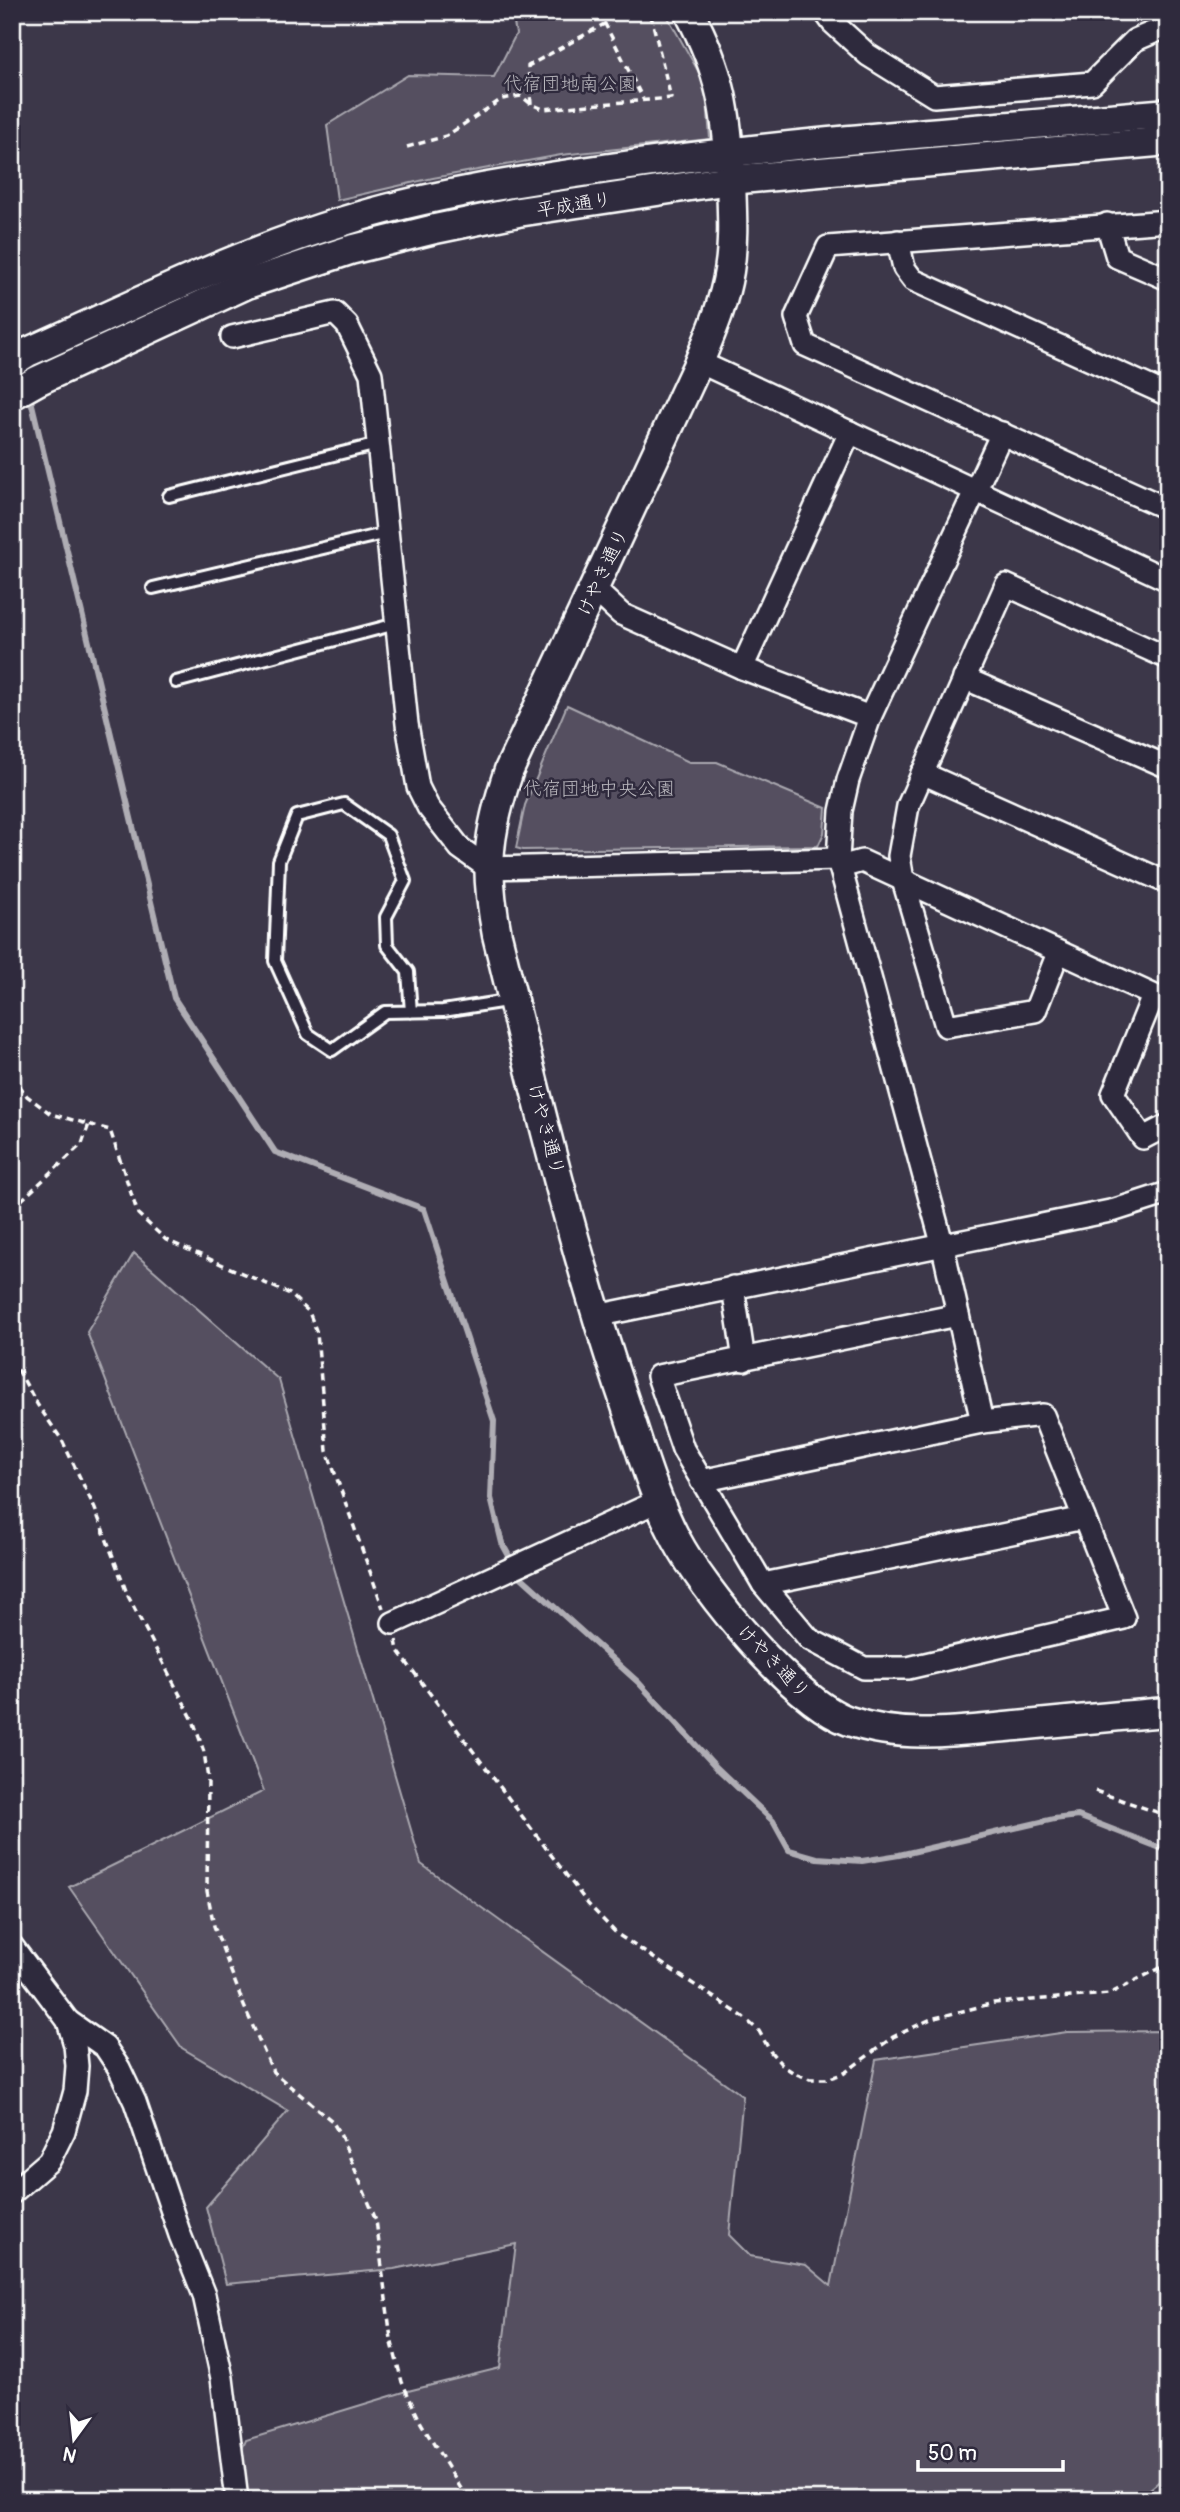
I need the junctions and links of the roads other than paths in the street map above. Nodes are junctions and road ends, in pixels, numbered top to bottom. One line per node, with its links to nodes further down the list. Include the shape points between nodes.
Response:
1 (689, 12): 6 (street, けやき通り, via 706,44 723,95)
2 (825, 12): 3 (street, via 868,55 934,96 1092,83 1135,40)
3 (1168, 26)
4 (1168, 113): 6 (street, 平成通り)
5 (1168, 141): 7 (street, 平成通り)
6 (729, 151): 7 (street, けやき通り); 13 (street, 平成通り, via 516,182 344,220 245,256)
7 (730, 180): 14 (street, けやき通り, via 733,235 729,273); 15 (street, 平成通り, via 518,212 350,250 247,284)
8 (1168, 221): 9 (street)
9 (1107, 224): 10 (street); 11 (street, via 1117,257)
10 (898, 241): 16 (street, via 904,268 913,280); 18 (street, via 828,247 796,317 805,345)
11 (1168, 279)
12 (232, 337): 19 (street, via 335,313 371,374)
13 (12, 362)
14 (699, 362): 17 (street); 26 (street, けやき通り)
15 (12, 395)
16 (1168, 395)
17 (850, 432): 20 (street); 29 (street)
18 (1002, 433): 20 (street); 22 (street)
19 (378, 444): 21 (lane); 23 (street)
20 (975, 490): 24 (street); 32 (street)
21 (169, 496)
22 (1168, 509)
23 (387, 533): 25 (lane); 27 (street)
24 (1168, 580)
25 (153, 588)
26 (594, 589): 29 (street, via 621,614); 36 (street, けやき通り, via 509,770 497,807)
27 (396, 624): 31 (lane); 36 (street, via 418,787 460,848)
28 (1168, 658): 30 (street, via 1006,585)
29 (742, 668): 32 (street)
30 (964, 678): 33 (street); 34 (street)
31 (176, 682)
32 (870, 717): 35 (street, via 841,811)
33 (1168, 767)
34 (922, 773): 37 (street, via 902,830 899,856); 38 (street)
35 (839, 863): 36 (street); 37 (street, via 862,861); 45 (street)
36 (488, 868): 41 (street, けやき通り, via 490,898)
37 (903, 880): 39 (street); 39 (street, via 946,1026 1035,1011)
38 (1168, 883)
39 (1058, 953): 40 (street)
40 (1161, 999): 43 (street, via 1113,1094 1143,1138)
41 (513, 1000): 42 (lane, via 443,1012); 48 (street, けやき通り)
42 (411, 1012): 42 (lane, via 385,1012 332,1049 308,1034 275,961 279,861 297,816 344,804 388,835 405,881 386,918 387,945 408,972)
43 (1168, 1125)
44 (1168, 1193): 45 (street, via 1115,1210)
45 (942, 1243): 46 (street); 47 (street)
46 (733, 1287): 48 (street); 49 (street)
47 (958, 1315): 49 (street); 50 (street)
48 (596, 1316): 52 (street, けやき通り)
49 (744, 1360): 51 (street, via 658,1376 682,1449)
50 (982, 1422): 51 (street); 53 (street, via 1043,1415)
51 (701, 1481): 54 (street)
52 (658, 1501): 55 (street); 56 (street, けやき通り, via 677,1541 733,1619 807,1697 847,1721 932,1733)
53 (1084, 1518): 54 (street); 54 (street, via 1124,1618 908,1668 864,1668 808,1639)
54 (763, 1584)
55 (393, 1623)
56 (1168, 1712)
57 (16, 1956): 58 (street)
58 (68, 2021): 59 (street, via 77,2066 64,2131 49,2161); 60 (street, via 105,2047 119,2068 204,2295 222,2378)
59 (12, 2193)
60 (237, 2500)

